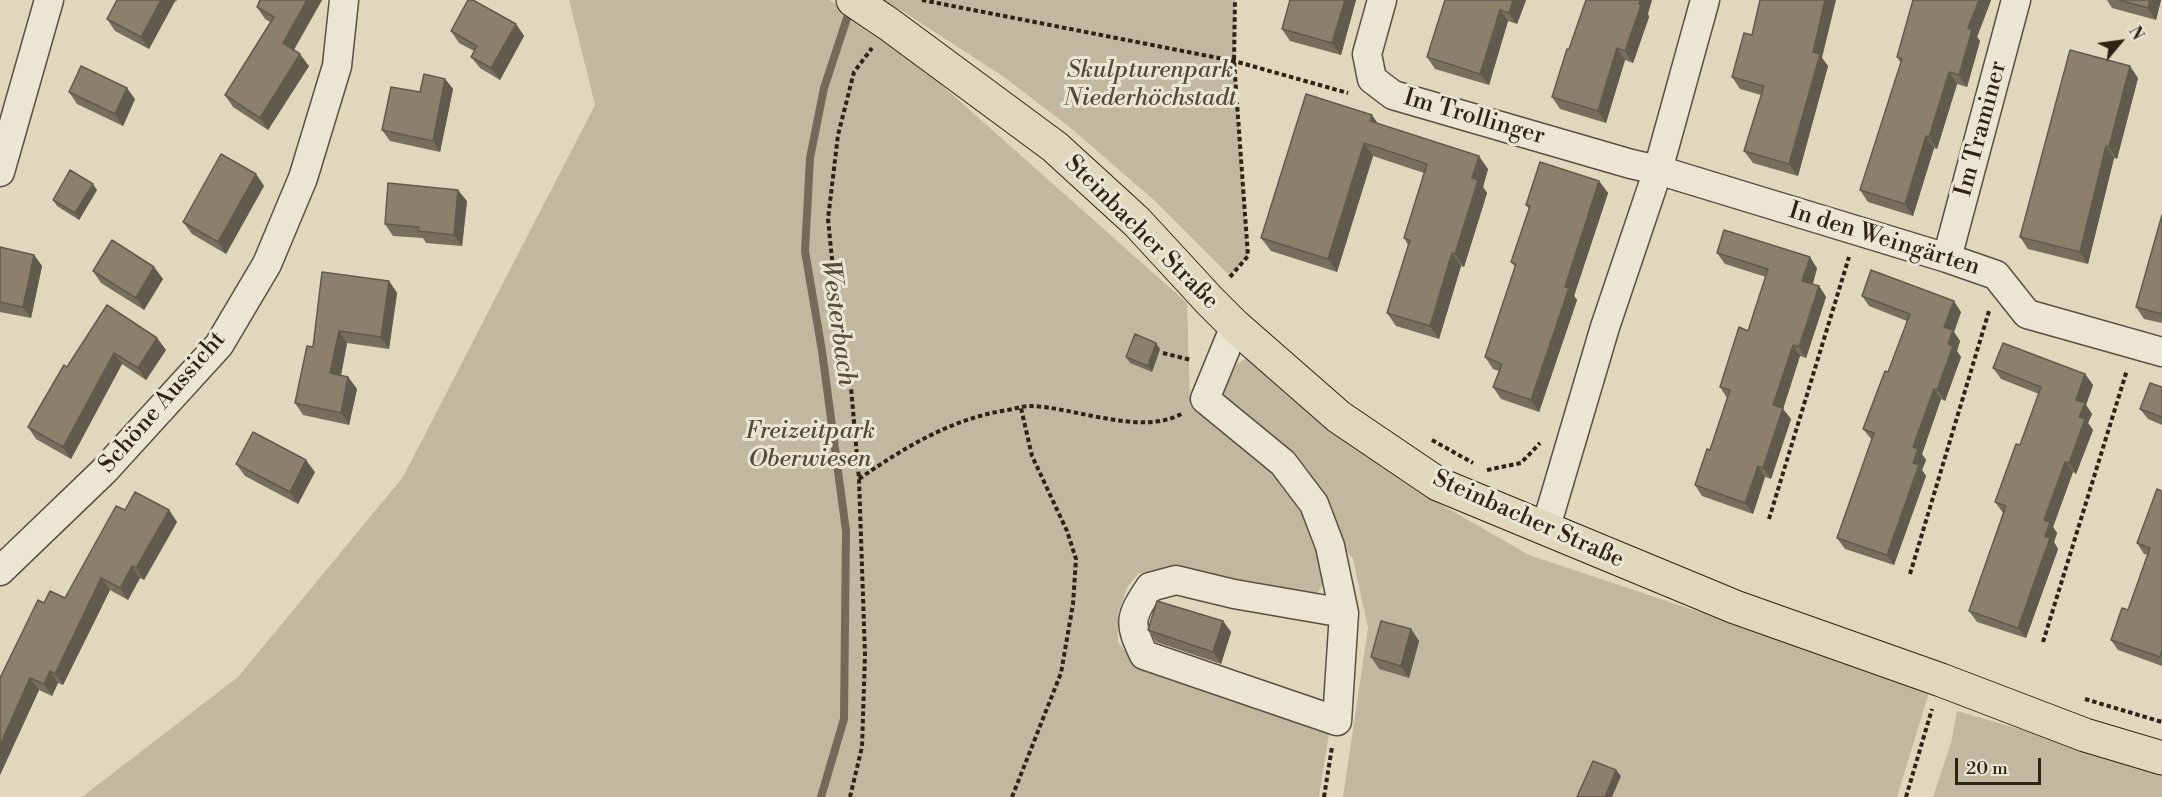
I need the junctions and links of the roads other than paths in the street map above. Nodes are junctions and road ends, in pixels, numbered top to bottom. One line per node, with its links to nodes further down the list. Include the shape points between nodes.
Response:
1 (49, 0): 8 (street)
2 (344, 0): 13 (street, Schöne Aussicht, via 337,66 303,178 267,264 219,345 104,471)
3 (1382, 0): 7 (street, Im Trollinger, via 1367,54 1372,79 1393,95)
4 (1705, 0): 7 (street)
5 (2016, 0): 9 (street, Im Traminer)
6 (872, 13): 10 (main road, Steinbacher Straße, via 1054,147 1137,222)
7 (1658, 170): 9 (street, In den Weingärten); 12 (street, via 1605,327)
8 (0, 172)
9 (1947, 258): 11 (street, In den Weingärten, via 1996,275 2027,314)
10 (1235, 326): 12 (main road, Steinbacher Straße, via 1339,417 1438,484); 14 (street, via 1205,399 1283,463 1314,504 1330,546)
11 (2162, 352)
12 (1545, 530): 15 (main road, Steinbacher Straße, via 1736,607 2085,735)
13 (0, 571)
14 (1344, 613): 14 (street, via 1336,720 1144,655 1133,633 1135,610 1150,587 1176,580)
15 (2162, 758)

